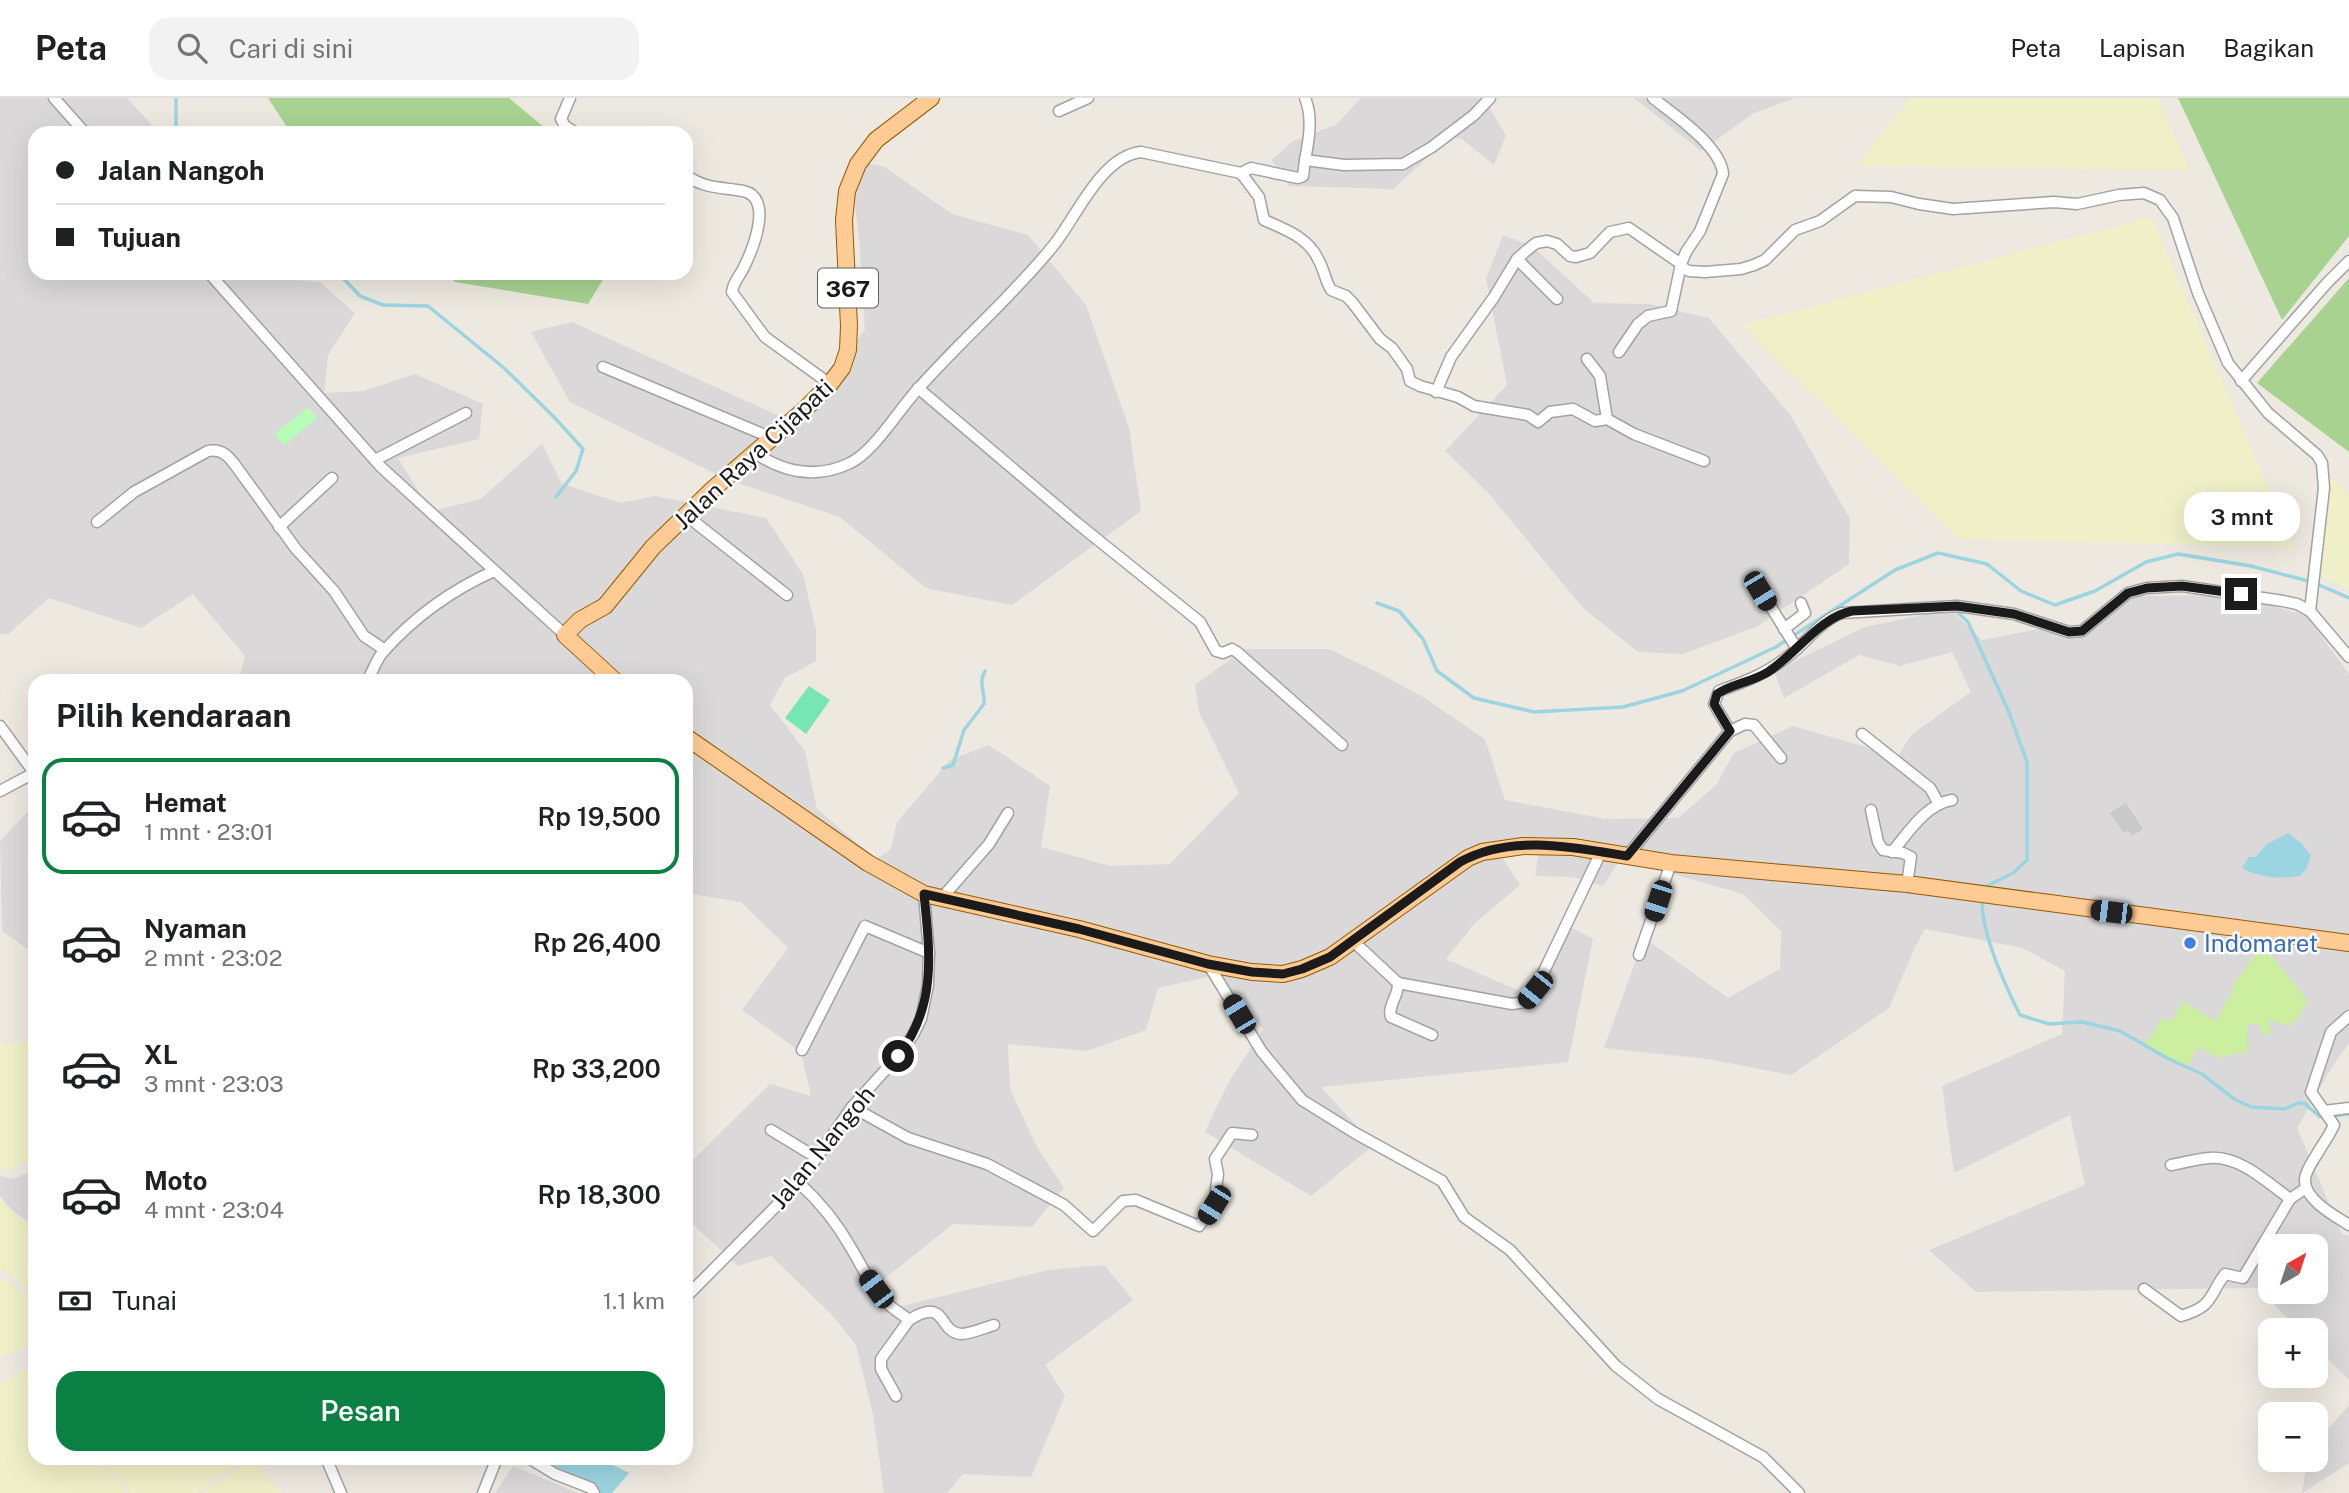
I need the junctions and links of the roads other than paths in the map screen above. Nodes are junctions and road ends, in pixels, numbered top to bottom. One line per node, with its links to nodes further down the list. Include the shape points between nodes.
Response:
1 (54, 98): 9 (street)
2 (570, 98): 10 (street, via 561,118)
3 (931, 98): 23 (main road, Jalan Raya Cijapati / 367, via 876,140 858,164 847,191 848,350)
4 (1088, 98): 8 (street)
5 (1305, 98): 11 (street, via 1309,137)
6 (1490, 98): 11 (street, via 1432,147 1403,164)
7 (1653, 98): 16 (street, via 1698,135 1723,169 1700,232)
8 (1059, 111)
9 (79, 126)
10 (565, 126)
11 (1305, 160): 12 (street, via 1301,177 1251,169)
12 (1241, 173): 24 (street, via 1141,152 1118,159 1053,246); 25 (street, via 1259,197 1264,219 1303,240 1319,260 1331,290 1352,302 1392,348 1410,380)
13 (693, 179): 23 (street, via 749,193 758,202 760,213 750,253 732,292 765,337)
14 (1517, 259): 16 (street, via 1535,243 1547,241 1570,256 1584,255 1610,232 1629,228); 18 (street); 25 (street, via 1451,358)
15 (2349, 261): 22 (street)
16 (1681, 265): 19 (street, via 1671,311 1648,316); 22 (street, via 1704,272 1754,265 1795,230 1820,221 1855,196 1891,197 1953,209 2077,204 2144,192 2160,200 2173,218 2221,351)
17 (215, 280): 30 (street)
18 (1557, 299)
19 (1619, 352)
20 (1587, 359): 27 (street, via 1600,376)
21 (603, 368): 28 (street)
22 (2241, 381): 40 (street, via 2322,463 2325,488)
23 (830, 384): 28 (main road, Jalan Raya Cijapati / 367)
24 (918, 388): 29 (street, via 852,463 795,472); 52 (street, via 1200,622 1216,651 1237,652)
25 (1436, 391): 27 (street, via 1474,406 1528,415 1538,422 1550,412 1564,409 1595,421)
26 (466, 413): 30 (street)
27 (1607, 419): 31 (street)
28 (772, 438): 29 (main road, Jalan Raya Cijapati / 367)
29 (755, 453): 33 (main road, Jalan Raya Cijapati / 367, via 713,489)
30 (375, 460): 36 (street)
31 (1704, 461)
32 (332, 478): 35 (street)
33 (693, 520): 38 (street); 42 (main road, Jalan Raya Cijapati / 367, via 642,560 605,606)
34 (97, 522): 35 (street, via 134,492 214,450 228,456)
35 (279, 527): 44 (street, via 334,591 364,636)
36 (494, 571): 42 (street); 44 (street, via 465,584 412,622)
37 (1760, 591): 41 (street)
38 (787, 595)
39 (1801, 603): 41 (street, via 1805,613)
40 (2310, 611): 43 (street, via 2297,604 2214,590 2147,588 2128,593 2082,631 2069,632 2014,614 1957,606 1852,611 1836,615); 45 (street)
41 (1785, 630): 43 (street)
42 (565, 635): 47 (main road)
43 (1795, 646): 49 (street, via 1764,674 1717,694 1714,704)
44 (385, 650): 46 (street)
45 (2349, 657)
46 (371, 674)
47 (607, 674)
48 (0, 726): 54 (street)
49 (1730, 731): 53 (street, via 1754,725); 63 (street)
50 (1862, 734): 58 (street, via 1930,788)
51 (693, 742): 66 (main road, via 868,863)
52 (1342, 746)
53 (1781, 758)
54 (28, 766)
55 (28, 777): 56 (street)
56 (0, 791)
57 (1952, 800): 58 (street)
58 (1939, 804): 62 (street)
59 (1871, 810): 62 (street, via 1878,842 1883,850)
60 (1008, 813): 67 (street, via 989,844)
61 (1601, 852): 63 (main road); 68 (main road, via 1550,845 1482,852 1460,862); 73 (street, via 1525,1002 1512,1004)
62 (1892, 852): 65 (street, via 1911,857)
63 (1627, 856): 64 (main road)
64 (1671, 863): 65 (main road); 71 (street)
65 (1907, 884): 69 (main road)
66 (924, 894): 67 (main road); 70 (street, Jalan Nangoh)
67 (941, 899): 72 (main road)
68 (1353, 941): 72 (main road, via 1330,957 1283,974); 73 (street)
69 (2349, 943)
70 (929, 953): 76 (street, via 865,926); 77 (street, Jalan Nangoh, via 925,1002 917,1028)
71 (1639, 955)
72 (1208, 964): 99 (street, via 1262,1052 1302,1100 1442,1181 1464,1217 1510,1250 1616,1366 1658,1399 1763,1457)
73 (1398, 984): 75 (street, via 1389,1014)
74 (2349, 1016): 79 (street, via 2331,1032 2311,1092)
75 (1432, 1035)
76 (802, 1050)
77 (852, 1107): 81 (street, via 908,1138 987,1164 1072,1210 1093,1231 1128,1200 1199,1226 1214,1205 1217,1154 1232,1133); 82 (street, Jalan Nangoh)
78 (2349, 1108): 79 (street)
79 (2328, 1115): 85 (street, via 2333,1129 2305,1176)
80 (771, 1130): 82 (street)
81 (1252, 1135)
82 (817, 1158): 84 (street, Jalan Nangoh)
83 (2171, 1165): 86 (street, via 2210,1158 2233,1162)
84 (799, 1183): 89 (street, Jalan Nangoh); 90 (street, via 837,1224 886,1302)
85 (2306, 1188): 86 (street); 87 (street, via 2327,1211)
86 (2290, 1199): 88 (street, via 2243,1278 2225,1274 2200,1309 2181,1316)
87 (2349, 1225)
88 (2144, 1289)
89 (693, 1290)
90 (909, 1320): 91 (street, via 933,1311 960,1334); 92 (street, via 881,1359 881,1369)
91 (994, 1325)
92 (896, 1396)
93 (329, 1465): 96 (street)
94 (494, 1465): 97 (street)
95 (540, 1465): 98 (street)
96 (341, 1493)
97 (483, 1493)
98 (594, 1493)
99 (1797, 1493)

